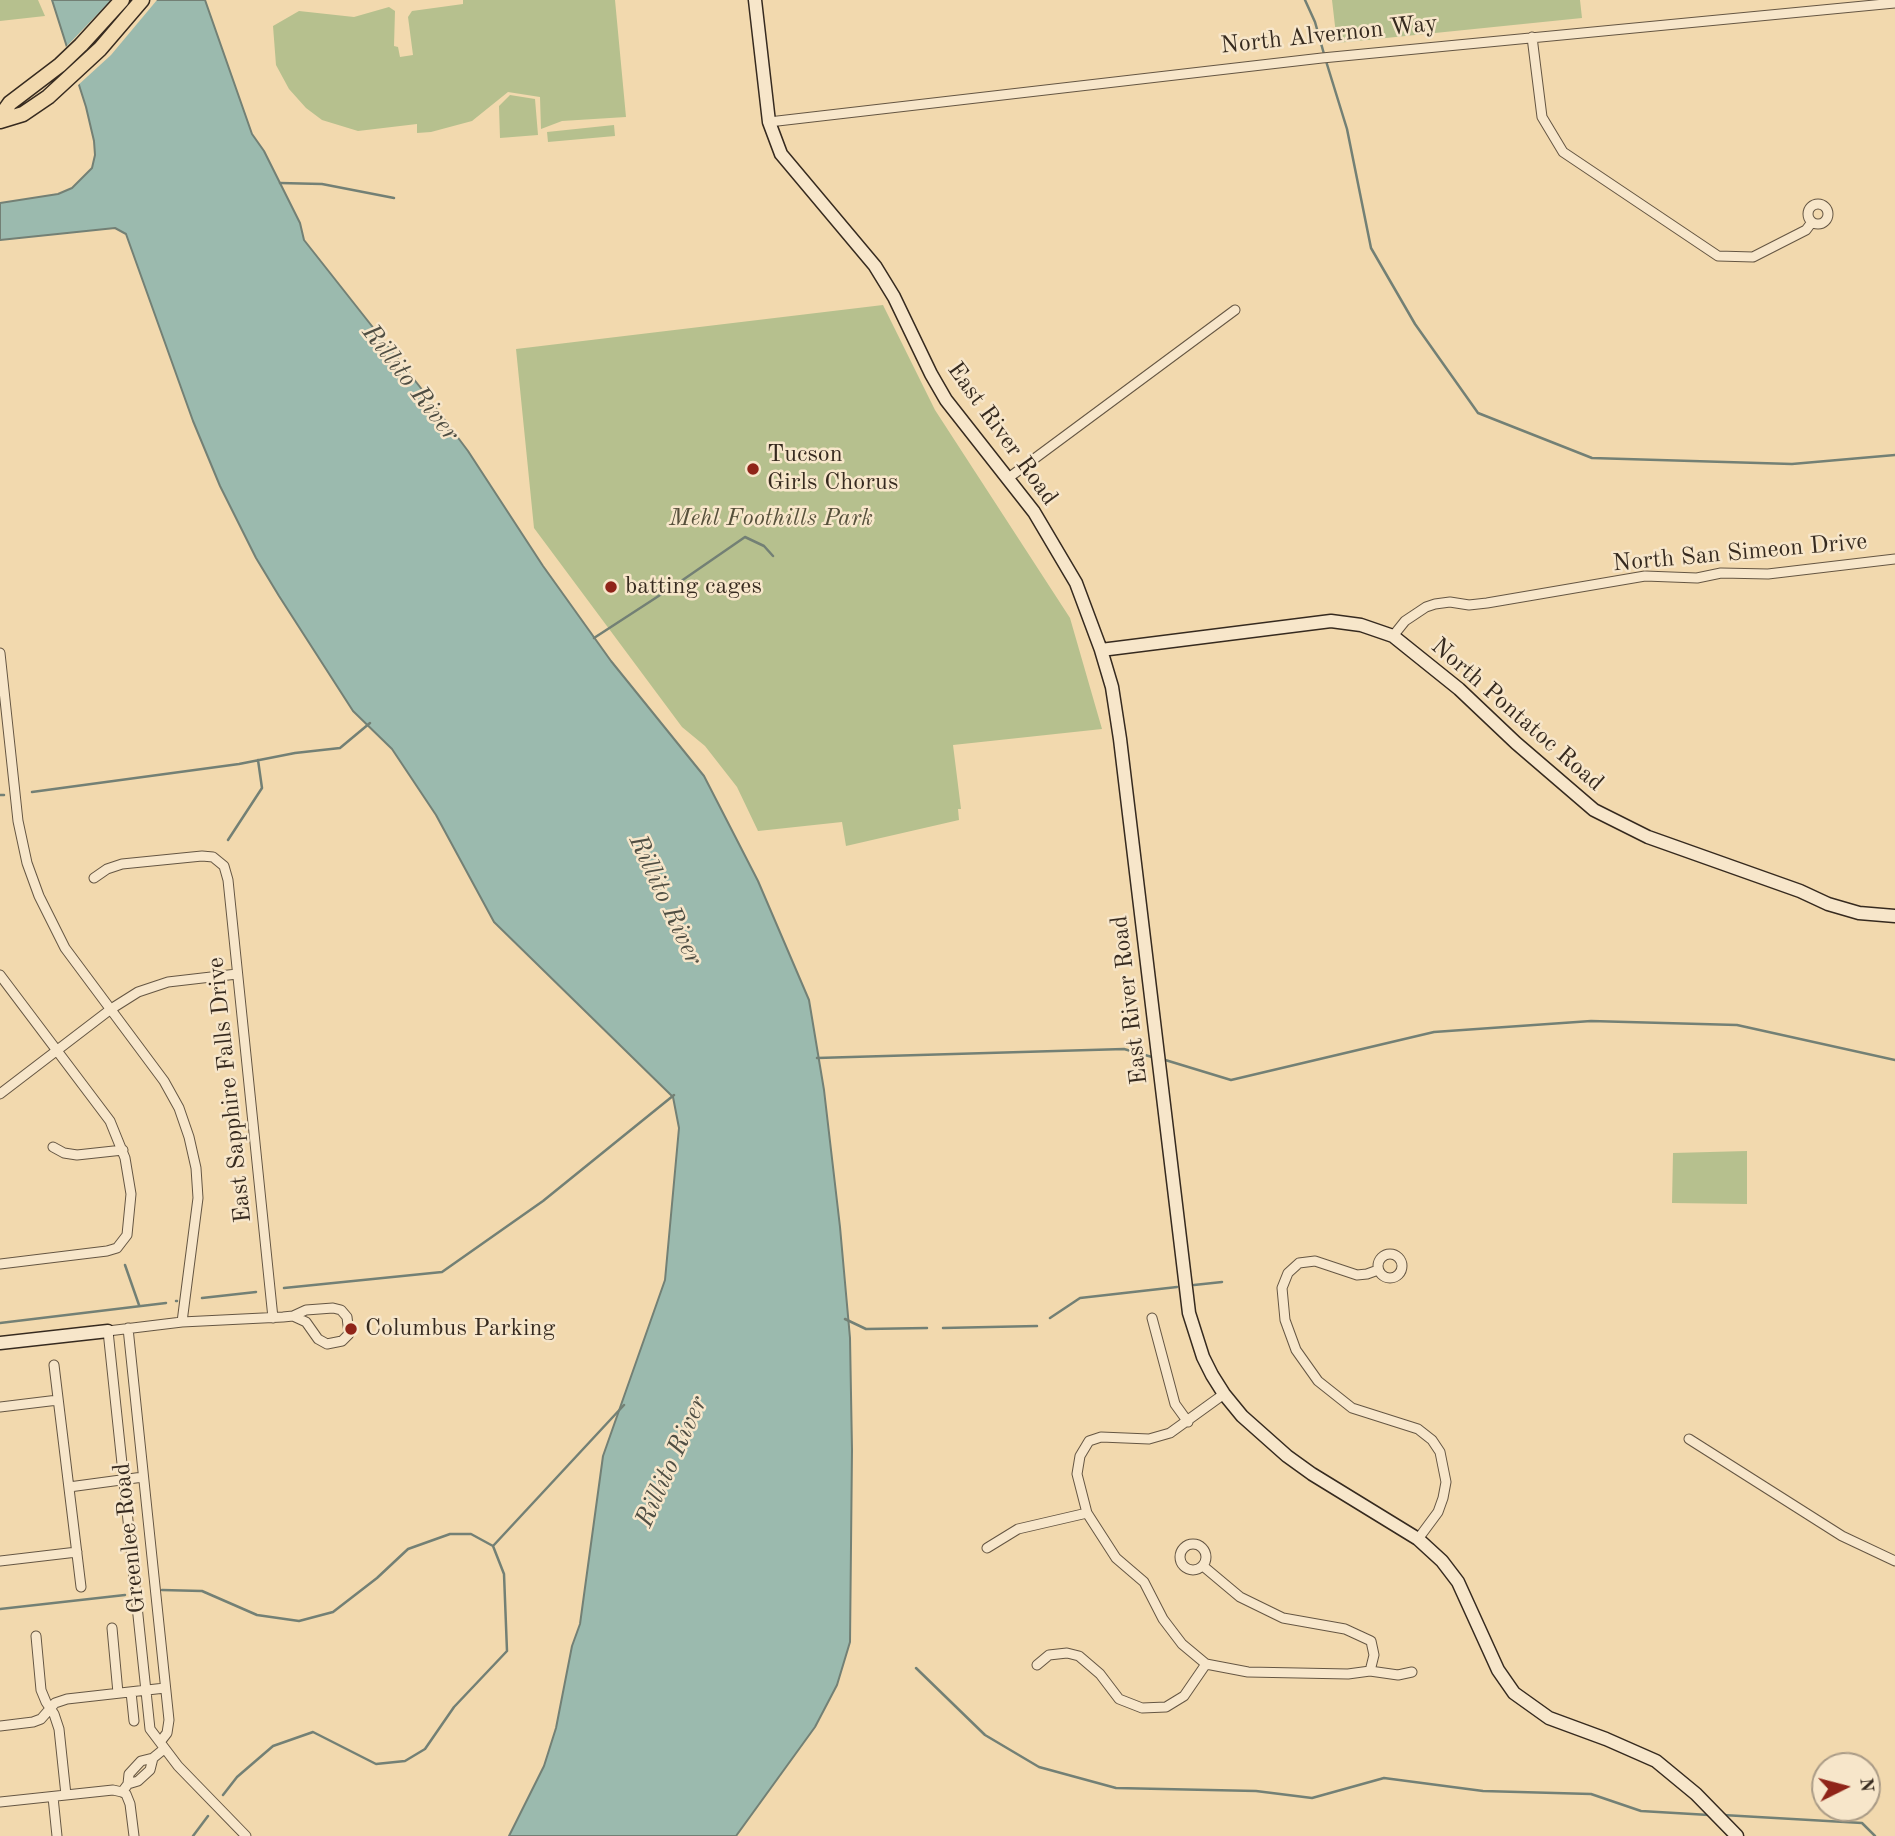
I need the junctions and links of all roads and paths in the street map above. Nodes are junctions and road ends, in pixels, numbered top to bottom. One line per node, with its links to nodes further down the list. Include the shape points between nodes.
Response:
1 (122, 0): 6 (main road, via 60,65 10,103)
2 (142, 0): 6 (main road, via 65,83 23,114)
3 (755, 0): 7 (street, East River Road)
4 (1895, 3): 5 (street, North Alvernon Way)
5 (1532, 37): 7 (street, North Alvernon Way); 8 (street, via 1542,117 1563,152 1695,241 1718,256 1753,257 1806,230)
6 (0, 119)
7 (769, 122): 10 (street, East River Road, via 792,169 875,266 946,400)
8 (1812, 222)
9 (1235, 310): 10 (street)
10 (1007, 478): 13 (street, East River Road, via 1034,512 1076,583)
11 (1895, 559): 12 (street, North San Simeon Drive, via 1755,575 1646,576 1487,603 1435,604 1405,621)
12 (1393, 636): 13 (street, North Pontatoc Road, via 1331,621); 18 (street, North Pontatoc Road, via 1594,810 1648,837 1828,904)
13 (1101, 650): 36 (street, East River Road, via 1120,739 1189,1312 1203,1357)
14 (0, 653): 15 (street)
15 (12, 767): 16 (street); 21 (street, via 20,835 39,896 65,948)
16 (0, 769)
17 (94, 878): 19 (street, East Sapphire Falls Drive, via 122,864 202,856 219,861 226,873)
18 (1895, 916)
19 (237, 974): 21 (street, via 158,984); 29 (street, East Sapphire Falls Drive)
20 (0, 975): 22 (street)
21 (111, 1009): 22 (street); 31 (street, via 164,1082 182,1115 193,1153 197,1212)
22 (57, 1050): 23 (street); 25 (street, via 105,1113)
23 (0, 1094)
24 (53, 1147): 25 (street, via 77,1155)
25 (123, 1150): 26 (street, via 131,1194 128,1230 121,1245 107,1251)
26 (0, 1264)
27 (1378, 1270): 45 (street, via 1357,1275 1315,1261 1299,1263 1282,1288 1285,1320 1296,1350 1318,1381 1352,1408 1418,1429 1440,1452 1446,1482 1443,1498)
28 (293, 1316): 28 (street, via 306,1322 327,1344 349,1334 348,1317 337,1308 306,1310); 29 (street)
29 (273, 1318): 31 (street)
30 (1152, 1318): 39 (street, via 1175,1404)
31 (182, 1322): 32 (street)
32 (128, 1328): 33 (street); 41 (street, Greenlee Road)
33 (108, 1331): 34 (street); 42 (street, Greenlee Road)
34 (0, 1343)
35 (54, 1365): 37 (street)
36 (1224, 1394): 39 (street); 45 (street, East River Road, via 1287,1456)
37 (58, 1400): 38 (street); 43 (street)
38 (0, 1407)
39 (1188, 1422): 44 (street, via 1149,1439 1101,1437 1089,1441 1080,1455 1077,1474)
40 (1689, 1440): 49 (street, via 1843,1536)
41 (143, 1478): 42 (street); 58 (street, Greenlee Road)
42 (124, 1480): 43 (street); 59 (street, Greenlee Road)
43 (69, 1487): 47 (street)
44 (1087, 1513): 46 (street, via 1018,1529); 54 (street, via 1116,1558 1144,1582 1182,1644)
45 (1418, 1539): 73 (street, East River Road, via 1458,1582 1498,1670 1514,1693 1549,1718 1656,1761)
46 (987, 1548)
47 (77, 1552): 48 (street); 51 (street)
48 (0, 1558)
49 (1895, 1561)
50 (1203, 1566): 56 (street, via 1240,1597 1283,1618 1345,1629 1371,1640)
51 (81, 1587)
52 (112, 1628): 61 (street)
53 (36, 1636): 62 (street, via 41,1690)
54 (1206, 1664): 55 (street, via 1184,1696 1166,1707 1142,1709 1119,1699 1079,1656 1049,1655); 56 (street, via 1248,1672 1348,1675)
55 (1037, 1665)
56 (1370, 1671): 57 (street)
57 (1412, 1672)
58 (165, 1688): 59 (street); 65 (street, Greenlee Road, via 168,1726)
59 (145, 1691): 60 (street); 65 (street, Greenlee Road, via 150,1729)
60 (131, 1692): 61 (street); 63 (street)
61 (118, 1693): 62 (street, via 67,1699)
62 (51, 1708): 64 (street, via 33,1722); 67 (street, via 59,1729)
63 (134, 1721)
64 (0, 1726)
65 (162, 1745): 66 (street, via 153,1758 141,1761 129,1774); 72 (street, Greenlee Road)
66 (125, 1788): 67 (street); 71 (street)
67 (66, 1795): 68 (street)
68 (53, 1797): 69 (street); 70 (street)
69 (0, 1802)
70 (57, 1836)
71 (134, 1836)
72 (246, 1836)
73 (1737, 1836)

